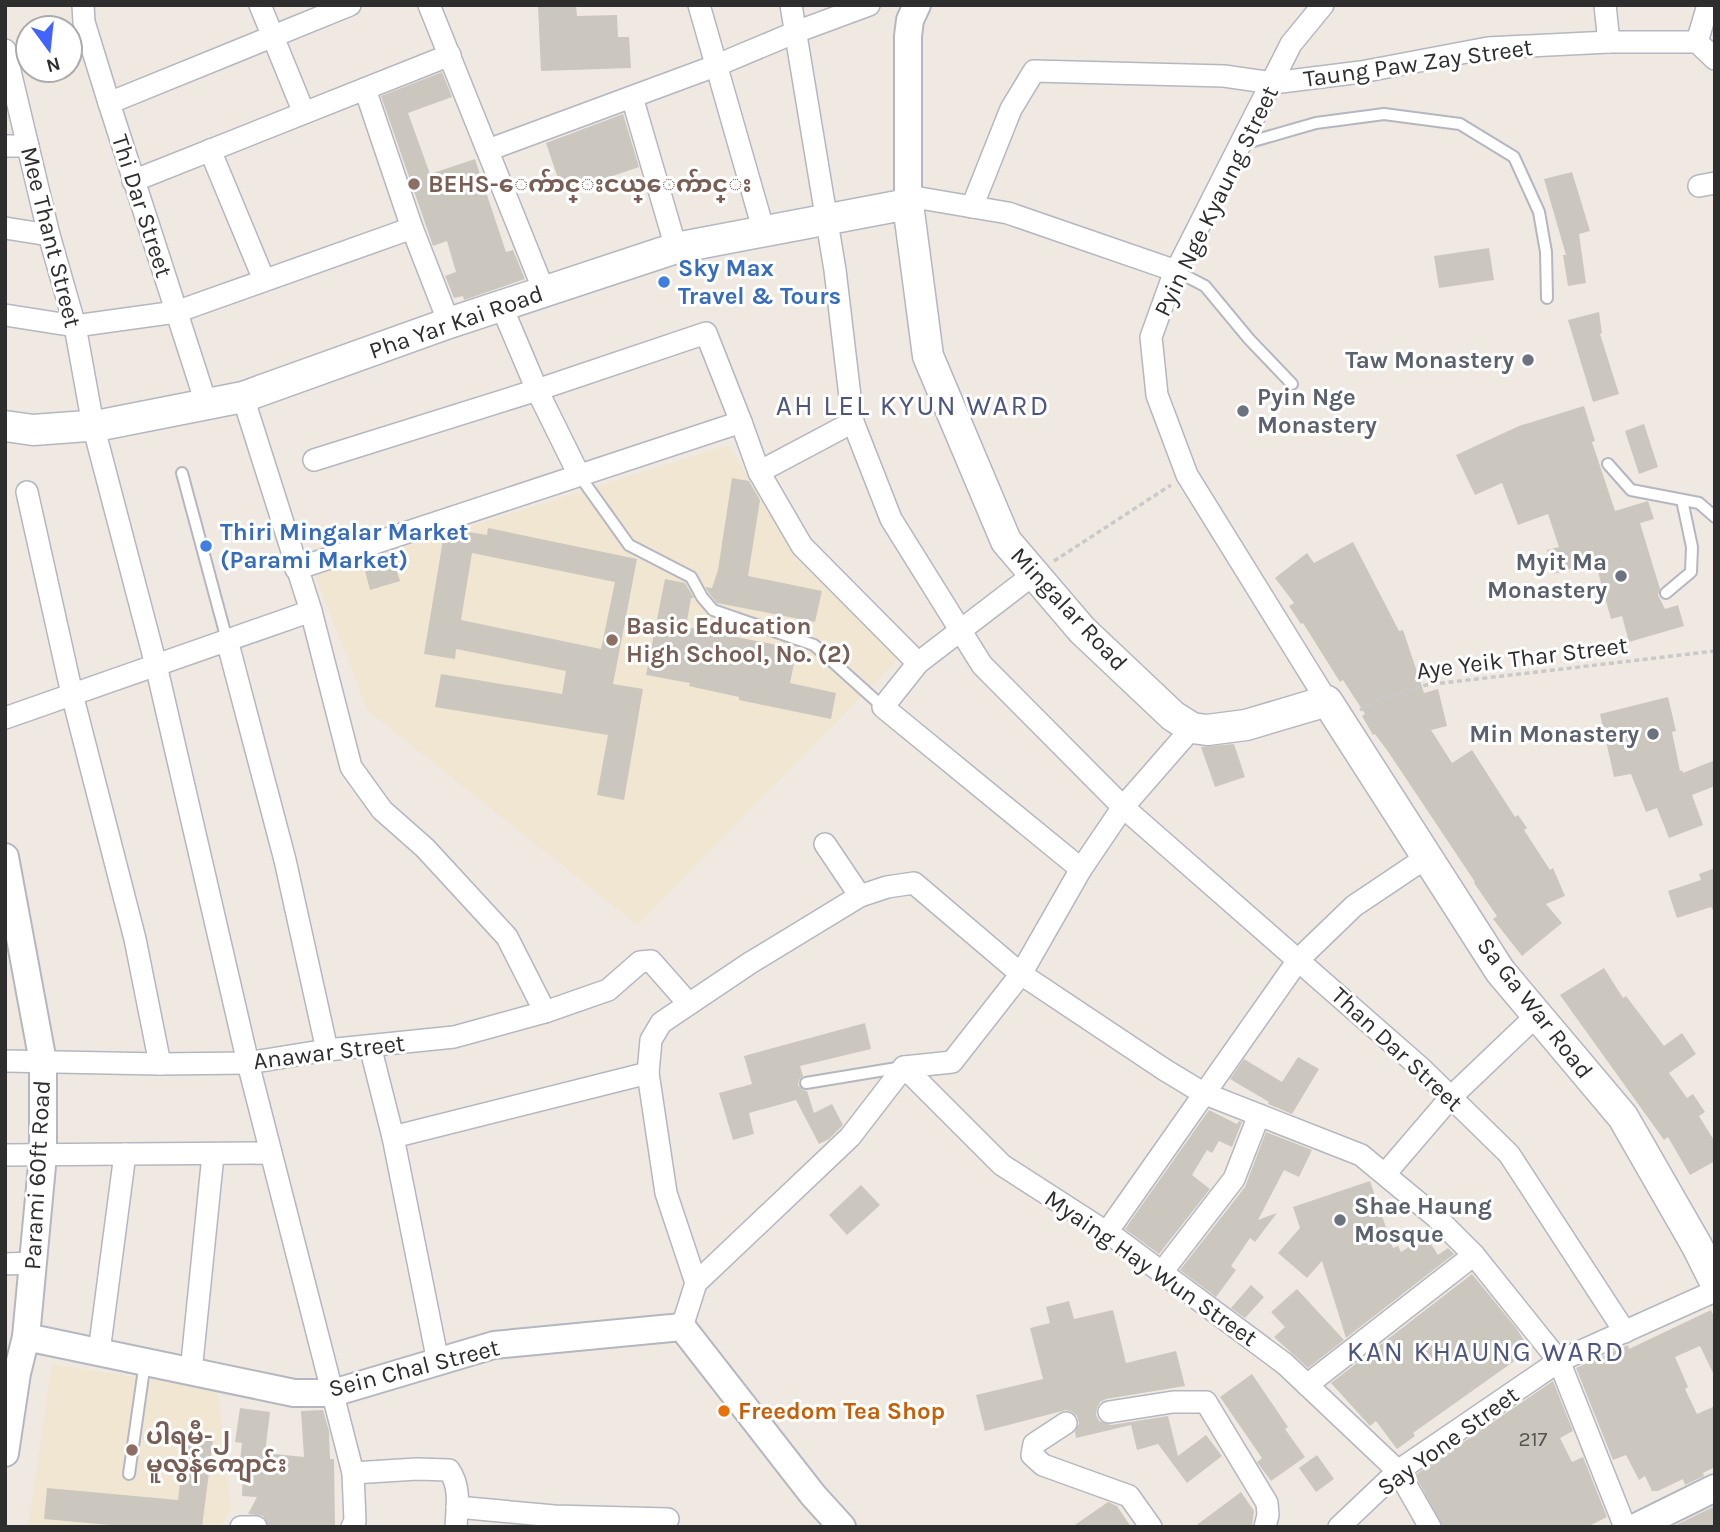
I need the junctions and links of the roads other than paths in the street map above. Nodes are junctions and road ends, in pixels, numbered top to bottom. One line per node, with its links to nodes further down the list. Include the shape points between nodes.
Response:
1 (83, 5): 24 (street, Thi Dar Street)
2 (260, 5): 13 (street)
3 (349, 5): 13 (street)
4 (429, 5): 17 (street)
5 (699, 5): 19 (street)
6 (790, 5): 12 (street, Than Dar Street)
7 (869, 5): 12 (street)
8 (1323, 5): 21 (street, Pyin Nge Kyaung Street, via 1291,44)
9 (1605, 5): 14 (street)
10 (1708, 5): 15 (street)
11 (911, 7): 32 (street, Mingalar Road)
12 (796, 32): 19 (street); 34 (street, Than Dar Street)
13 (272, 36): 24 (street); 25 (street)
14 (1609, 42): 15 (street, Taung Paw Zay Street); 21 (street, Taung Paw Zay Street, via 1488,48)
15 (1697, 42): 18 (street)
16 (5, 50): 20 (street, Mee Thant Street)
17 (450, 55): 22 (street); 30 (street)
18 (1715, 59)
19 (715, 66): 23 (street); 37 (street)
20 (8, 71): 28 (street, Mee Thant Street)
21 (1273, 83): 27 (street, Pyin Nge Kyaung Street); 33 (street, Taung Paw Zay Street, via 1224,76 1034,71 1011,109)
22 (365, 89): 25 (street); 36 (street)
23 (632, 97): 30 (street); 39 (street)
24 (109, 103): 31 (street, Thi Dar Street)
25 (304, 113): 29 (street)
26 (5, 145): 28 (street)
27 (1240, 145): 40 (street, Pyin Nge Kyaung Street); 43 (lane, via 1316,123 1384,114 1460,124 1514,157 1539,212)
28 (28, 146): 38 (street, Mee Thant Street)
29 (210, 150): 31 (street); 41 (street)
30 (488, 150): 42 (street)
31 (133, 181): 45 (street, Thi Dar Street)
32 (908, 200): 33 (street); 34 (main road, Pha Yar Kai Road); 66 (main road, Mingalar Road, via 928,356 1006,541)
33 (972, 207): 40 (street, via 1008,213)
34 (825, 220): 37 (main road, Pha Yar Kai Road); 54 (street, Than Dar Street)
35 (5, 228): 38 (street)
36 (412, 228): 41 (street); 47 (street)
37 (764, 232): 39 (main road, Pha Yar Kai Road)
38 (50, 234): 48 (street, Mee Thant Street)
39 (676, 248): 42 (main road, Pha Yar Kai Road)
40 (1176, 271): 49 (lane, via 1205,286); 75 (street, Pyin Nge Kyaung Street, via 1151,337 1157,395 1187,475)
41 (264, 280): 45 (street)
42 (544, 292): 44 (main road, Pha Yar Kai Road)
43 (1548, 298)
44 (502, 305): 47 (main road, Pha Yar Kai Road); 50 (street)
45 (176, 312): 48 (street); 52 (street, Thi Dar Street)
46 (5, 315): 48 (street)
47 (449, 323): 51 (main road, Pha Yar Kai Road)
48 (75, 326): 55 (street, Mee Thant Street)
49 (1292, 384)
50 (537, 390): 53 (street, via 706,333); 57 (street); 61 (street)
51 (243, 397): 52 (main road, Pha Yar Kai Road); 65 (street)
52 (207, 406): 55 (main road, Pha Yar Kai Road)
53 (741, 422): 60 (street); 61 (street)
54 (853, 422): 60 (street); 69 (street, Than Dar Street, via 891,519)
55 (93, 425): 56 (main road, Pha Yar Kai Road, via 33,430); 72 (street, Mee Thant Street)
56 (5, 426)
57 (314, 460)
58 (1608, 464): 63 (lane, via 1631,490)
59 (182, 472): 70 (lane)
60 (760, 472): 71 (street, via 802,546)
61 (579, 475): 65 (street); 74 (lane, via 629,545 691,577 713,610 814,645)
62 (27, 492): 73 (street)
63 (1682, 500): 64 (lane, via 1699,503); 67 (lane, via 1692,547 1691,572)
64 (1715, 517)
65 (296, 569): 68 (street)
66 (1034, 574): 69 (street); 77 (main road, Mingalar Road, via 1082,630)
67 (1666, 593)
68 (311, 611): 70 (street); 87 (street, via 351,767 382,810 425,848 507,937)
69 (961, 630): 71 (street); 78 (street, Than Dar Street, via 982,665)
70 (227, 640): 72 (street); 90 (street, via 285,860)
71 (918, 663): 74 (street)
72 (156, 665): 73 (street); 93 (street, Mee Thant Street)
73 (72, 694): 76 (street); 94 (street, via 135,939)
74 (883, 707): 82 (street)
75 (1333, 711): 77 (main road, via 1208,730); 81 (main road, Sa Ga War Road)
76 (5, 718)
77 (1192, 728): 78 (street)
78 (1123, 807): 82 (street); 84 (street, Than Dar Street)
79 (825, 844): 83 (street)
80 (5, 857): 92 (street, Parami 60ft Road)
81 (1427, 857): 84 (street, via 1354,906); 88 (main road, Sa Ga War Road, via 1500,971)
82 (1081, 869): 85 (street)
83 (860, 896): 85 (street, via 914,883); 86 (street)
84 (1299, 959): 98 (street); 99 (street, Than Dar Street)
85 (1021, 974): 95 (street, via 952,1062); 98 (street)
86 (689, 1004): 87 (street, Anawar Street, via 651,961 640,962 608,990); 96 (street, via 662,1023 652,1040)
87 (545, 1012): 89 (street, Anawar Street, via 454,1037)
88 (1537, 1015): 99 (street); 113 (main road, Sa Ga War Road, via 1623,1117)
89 (370, 1045): 90 (street, Anawar Street); 101 (street)
90 (327, 1050): 93 (street, Anawar Street)
91 (5, 1060): 92 (street, Anawar Street)
92 (43, 1062): 94 (street, Anawar Street); 106 (street, Parami 60ft Road)
93 (248, 1063): 94 (street, Anawar Street); 102 (street, Mee Thant Street)
94 (160, 1064)
95 (904, 1067): 97 (lane); 108 (street, Myaing Hay Wun Street, via 1002,1165); 114 (street, via 850,1137)
96 (648, 1073): 101 (street); 114 (street, via 666,1193)
97 (806, 1083)
98 (1203, 1094): 100 (street); 108 (street)
99 (1451, 1097): 107 (street); 117 (street, Than Dar Street, via 1508,1154)
100 (1259, 1115): 107 (street, via 1361,1154); 112 (street, via 1234,1179)
101 (393, 1138): 121 (street)
102 (271, 1153): 104 (street); 126 (street, Mee Thant Street)
103 (125, 1154): 104 (street); 106 (street); 119 (street)
104 (213, 1154): 123 (street)
105 (5, 1155): 106 (street)
106 (43, 1156): 110 (street, Parami 60ft Road)
107 (1385, 1174): 109 (street)
108 (1107, 1232): 112 (street, Myaing Hay Wun Street)
109 (1474, 1255): 122 (street); 125 (street)
110 (32, 1263): 111 (street); 118 (street, Parami 60ft Road)
111 (5, 1264)
112 (1162, 1272): 125 (street, Myaing Hay Wun Street)
113 (1715, 1282)
114 (696, 1283): 116 (street)
115 (1715, 1292): 117 (street, Say Yone Street)
116 (682, 1327): 121 (street, Sein Chal Street, via 494,1345); 136 (street)
117 (1625, 1332): 122 (street, Say Yone Street)
118 (26, 1337): 119 (street, Sein Chal Street); 124 (street, Parami 60ft Road)
119 (99, 1352): 120 (street, Sein Chal Street)
120 (145, 1362): 123 (street, Sein Chal Street); 132 (lane)
121 (438, 1362): 126 (street, Sein Chal Street)
122 (1559, 1362): 130 (street, Say Yone Street); 144 (street)
123 (191, 1372): 126 (street, Sein Chal Street, via 294,1393)
124 (11, 1373): 129 (street, Parami 60ft Road)
125 (1307, 1385): 130 (street, Myaing Hay Wun Street)
126 (332, 1393): 131 (street, Mee Thant Street)
127 (1109, 1412): 141 (street, via 1206,1402 1267,1503)
128 (1066, 1423): 140 (street, via 1034,1444 1032,1455 1043,1465 1129,1496)
129 (5, 1453)
130 (1398, 1471): 142 (street, Say Yone Street); 143 (street, Myaing Hay Wun Street)
131 (353, 1473): 134 (street, via 449,1470 455,1479); 139 (street, Mee Thant Street)
132 (129, 1474)
133 (1715, 1488): 145 (street)
134 (456, 1517): 135 (street)
135 (668, 1519)
136 (836, 1525)
137 (241, 1527): 138 (street)
138 (256, 1527)
139 (352, 1527)
140 (1151, 1527)
141 (1265, 1527)
142 (1339, 1527)
143 (1430, 1527)
144 (1625, 1527)
145 (1636, 1527)

